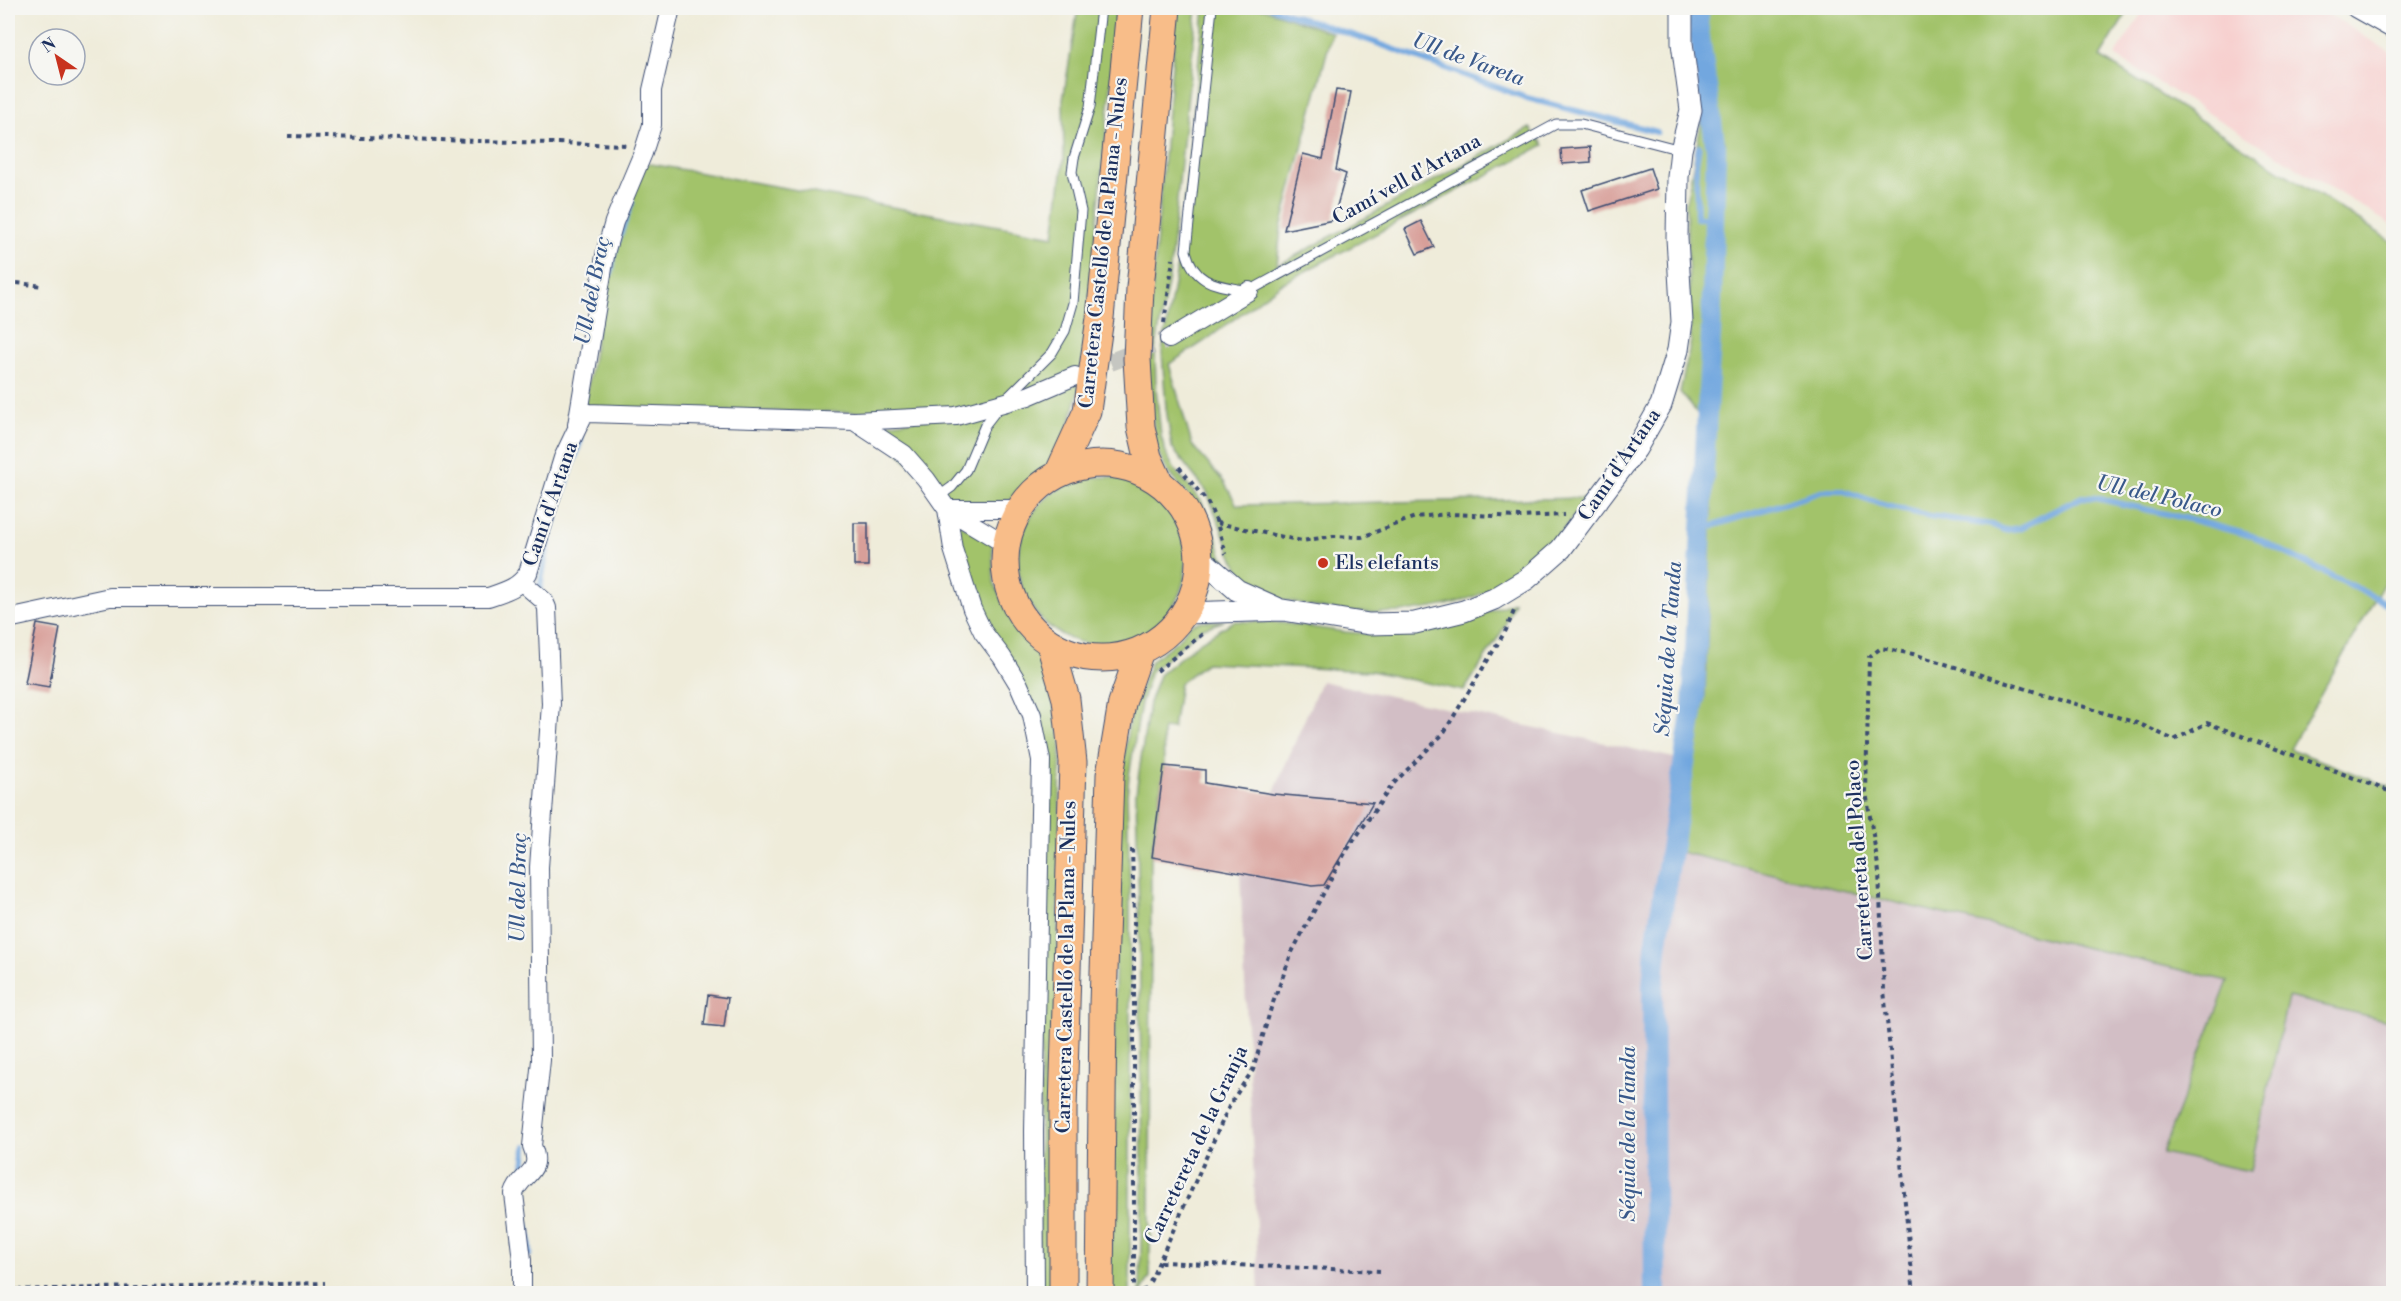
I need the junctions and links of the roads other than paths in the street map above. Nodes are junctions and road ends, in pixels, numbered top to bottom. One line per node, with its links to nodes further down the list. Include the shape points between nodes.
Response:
1 (671, 8): 15 (street, via 652,90 651,125 606,250)
2 (1101, 8): 13 (lane, via 1090,107 1072,172 1081,211 1073,303 1065,331 1052,353)
3 (1130, 8): 16 (main road, Carretera Castelló de la Plana - Nules, via 1088,411)
4 (1167, 8): 17 (main road, Carretera Castelló de la Plana - Nules, via 1138,332 1141,427)
5 (1212, 8): 10 (lane, via 1186,251 1202,280)
6 (1682, 8): 9 (street, Camí d'Artana, via 1682,43 1691,110)
7 (2355, 8): 8 (street)
8 (2394, 30)
9 (1681, 150): 10 (lane, Camí vell d'Artana, via 1581,124 1556,124); 23 (street, Camí d'Artana, via 1677,238 1682,322 1678,350 1661,405 1635,449 1561,549 1527,579 1494,599 1415,623 1369,624)
10 (1249, 291): 11 (street, Camí vell d'Artana)
11 (1169, 339)
12 (1074, 376): 13 (street)
13 (1002, 403): 14 (street, via 956,416); 18 (lane, via 986,425 966,470)
14 (854, 421): 15 (street, Camí d'Artana, via 587,413); 18 (street, via 904,454)
15 (577, 427): 22 (street, Camí d'Artana)
16 (1059, 472): 17 (main road, via 1093,463 1128,466); 19 (main road, via 1036,488)
17 (1159, 481): 21 (main road, via 1188,515)
18 (942, 503): 19 (street); 20 (street); 29 (street, via 972,609 1023,695 1032,715 1041,760)
19 (1018, 509): 20 (main road)
20 (1005, 544): 26 (main road, via 1006,583 1022,618)
21 (1200, 558): 23 (street, Camí d'Artana, via 1237,590); 24 (main road, via 1196,587)
22 (522, 582): 25 (street, Camí d'Artana, via 489,597 110,597); 28 (street, via 547,608 551,704 539,867 541,1060 532,1146 537,1157 513,1194)
23 (1283, 610): 24 (street, Camí d'Artana)
24 (1184, 613): 27 (main road, via 1165,635)
25 (8, 619)
26 (1050, 644): 27 (main road, via 1079,656 1110,658); 30 (main road, Carretera Castelló de la Plana - Nules, via 1066,699 1073,762 1063,1110)
27 (1140, 651): 31 (main road, Carretera Castelló de la Plana - Nules, via 1122,703 1110,775 1102,1029)
28 (522, 1293)
29 (1035, 1293)
30 (1063, 1293)
31 (1100, 1293)

